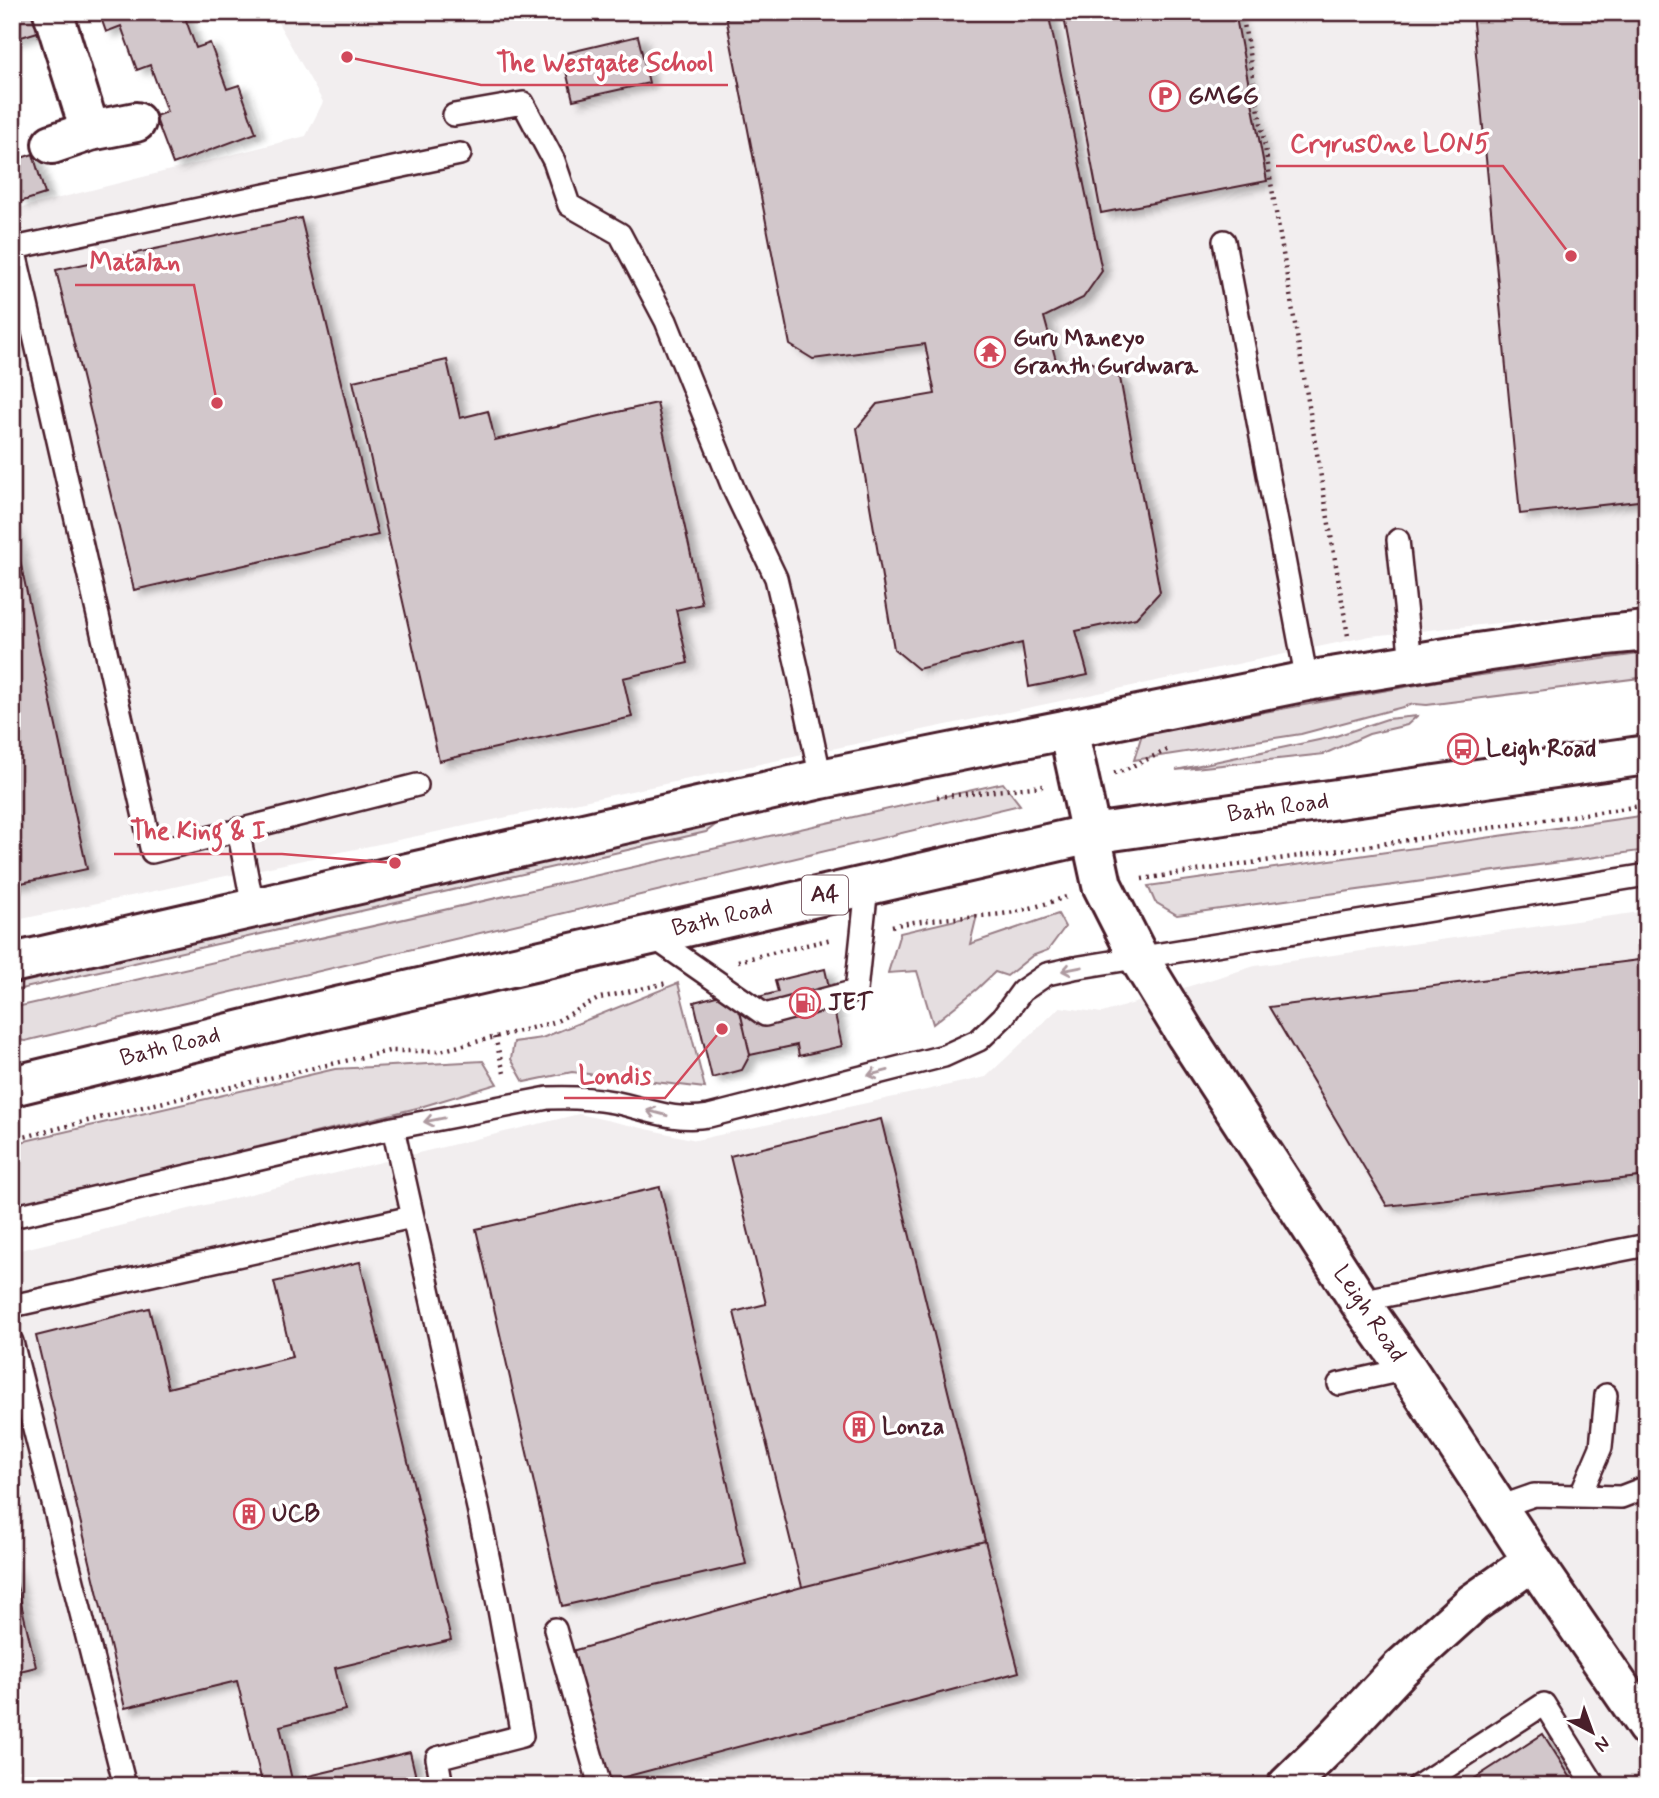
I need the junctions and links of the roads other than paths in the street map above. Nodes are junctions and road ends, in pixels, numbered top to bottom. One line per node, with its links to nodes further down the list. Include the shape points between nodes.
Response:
1 (53, 12): 4 (street)
2 (454, 115): 14 (lane, via 523,103 554,161 569,205 620,234 666,321 734,490 776,578)
3 (136, 122): 4 (street)
4 (90, 131): 5 (street)
5 (52, 144)
6 (460, 154): 16 (lane, via 14,248 152,852)
7 (1224, 241): 11 (lane)
8 (1398, 540): 10 (lane)
9 (1647, 631): 10 (street)
10 (1411, 663): 11 (street)
11 (1307, 681): 12 (street)
12 (1068, 729): 14 (street); 17 (street, Leigh Road)
13 (1647, 755): 17 (street, Bath Road / A4)
14 (821, 779): 20 (street)
15 (417, 785): 16 (lane)
16 (239, 829): 20 (lane)
17 (1091, 834): 19 (street, Bath Road / A4); 22 (street, Leigh Road, via 1102,885)
18 (1647, 875): 22 (lane)
19 (867, 886): 21 (street, Bath Road / A4); 21 (lane, via 856,991 765,1015)
20 (253, 907): 23 (street)
21 (650, 935): 24 (street, Bath Road / A4)
22 (1139, 958): 25 (lane, one-way to 25, via 1046,974 1022,991 979,1040 944,1056 725,1113 680,1118 613,1102 548,1098); 29 (street, Leigh Road)
23 (12, 962)
24 (12, 1086)
25 (393, 1128): 26 (lane); 27 (lane)
26 (12, 1217)
27 (412, 1217): 30 (lane); 42 (lane, via 481,1520 522,1736 437,1758)
28 (1647, 1245): 29 (lane)
29 (1359, 1301): 32 (street, Leigh Road)
30 (12, 1306)
31 (12, 1342): 41 (lane)
32 (1407, 1369): 33 (lane); 37 (street, Leigh Road)
33 (1339, 1384)
34 (1606, 1395): 36 (lane, via 1601,1447)
35 (1647, 1487): 36 (lane, via 1621,1497)
36 (1580, 1496): 37 (lane, via 1534,1494)
37 (1497, 1508): 38 (street, Leigh Road)
38 (1533, 1561): 40 (street, Leigh Road); 44 (street, via 1473,1603 1411,1659)
39 (555, 1629): 43 (lane)
40 (1647, 1727)
41 (125, 1786)
42 (442, 1786)
43 (600, 1786)
44 (1287, 1786)
45 (1418, 1786): 46 (lane, via 1544,1704)
46 (1595, 1786)

